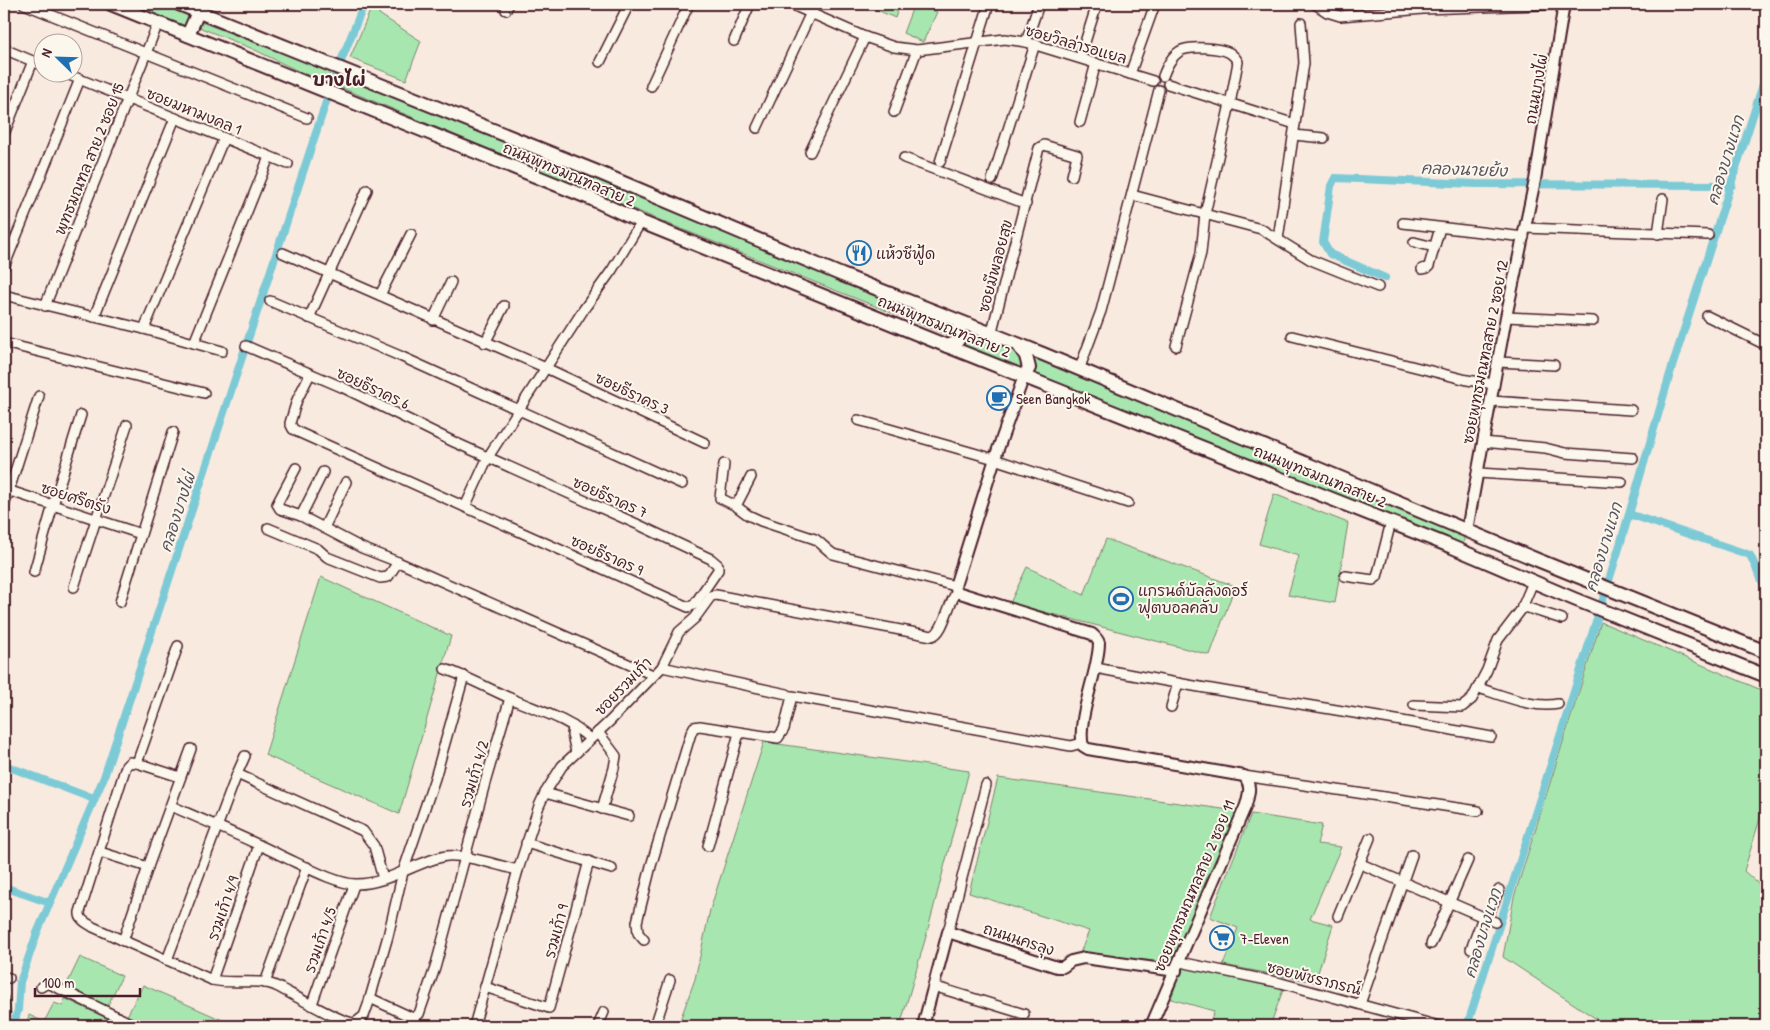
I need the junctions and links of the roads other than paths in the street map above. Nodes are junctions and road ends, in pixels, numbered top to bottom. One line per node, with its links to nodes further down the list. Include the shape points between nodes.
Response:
1 (24, 4): 26 (street)
2 (111, 4): 17 (main road, ถนนพุทธมณฑลสาย 2)
3 (179, 4): 15 (main road, ถนนพุทธมณฑลสาย 2)
4 (629, 4): 29 (street)
5 (689, 4): 37 (street)
6 (750, 4): 21 (street)
7 (790, 4): 16 (street, ซอยวิลล่ารอแยล)
8 (816, 4): 16 (street)
9 (989, 4): 22 (street)
10 (1039, 4): 23 (street)
11 (1097, 4): 27 (street)
12 (1155, 4): 32 (street)
13 (1315, 4): 14 (street, via 1340,16 1423,9)
14 (1564, 4): 58 (street, ถนนบางไผ่)
15 (198, 12): 19 (main road); 91 (main road, ถนนพุทธมณฑลสาย 2, via 595,171)
16 (811, 14): 20 (street, ซอยวิลล่ารอแยล); 46 (street)
17 (158, 23): 19 (main road, ถนนพุทธมณฑลสาย 2); 26 (street, พุทธมณฑล สาย 2 ซอย 15)
18 (1301, 23): 45 (street, via 1304,62)
19 (188, 35): 64 (main road, ถนนพุทธมณฑลสาย 2, via 587,197)
20 (864, 38): 25 (street, ซอยวิลล่ารอแยล); 51 (street)
21 (734, 41)
22 (978, 41): 23 (street, ซอยวิลล่ารอแยล, via 1006,39); 25 (street, ซอยวิลล่ารอแยล); 54 (street)
23 (1030, 43): 27 (street, ซอยวิลล่ารอแยล); 57 (street)
24 (4, 49): 28 (street)
25 (917, 50): 41 (street)
26 (146, 53): 39 (street, พุทธมณฑล สาย 2 ซอย 15); 43 (street)
27 (1080, 58): 30 (street, ซอยวิลล่ารอแยล)
28 (32, 61)
29 (600, 62)
30 (1096, 63): 32 (street, ซอยวิลล่ารอแยล); 44 (street)
31 (32, 64): 47 (street)
32 (1130, 74): 35 (street, ซอยวิลล่ารอแยล)
33 (1165, 80): 35 (street, via 1158,76); 38 (street, via 1164,90); 40 (street); 40 (street, via 1168,63 1182,49 1230,53 1238,62)
34 (82, 81): 39 (street, ซอยมหามงคล 1)
35 (1153, 81): 38 (street, via 1154,88)
36 (79, 82): 75 (street)
37 (651, 86)
38 (1159, 90): 60 (street)
39 (127, 98): 42 (street, ซอยมหามงคล 1); 83 (street, พุทธมณฑล สาย 2 ซอย 15)
40 (1230, 104): 45 (street); 63 (street)
41 (894, 112)
42 (175, 118): 49 (street, ซอยมหามงคล 1); 86 (street)
43 (307, 118)
44 (1080, 122)
45 (1296, 124): 48 (street)
46 (756, 128)
47 (4, 134)
48 (1294, 135): 50 (street); 71 (street)
49 (224, 138): 52 (street, ซอยมหามงคล 1); 92 (street)
50 (1324, 138)
51 (810, 152)
52 (269, 157): 55 (street, ซอยมหามงคล 1); 96 (street)
53 (904, 158): 62 (street, ซอยมีพลอยสุข)
54 (940, 162)
55 (288, 164)
56 (1072, 176): 62 (street, ซอยมีพลอยสุข, via 1078,155 1042,145 1038,150)
57 (992, 180)
58 (1535, 180): 67 (street, ซอยพุทธมณฑลสาย 2 ซอย 12)
59 (367, 190): 77 (street)
60 (1132, 195): 63 (street); 107 (street, via 1101,311)
61 (1663, 198): 69 (street)
62 (1026, 204): 93 (street, ซอยมีพลอยสุข)
63 (1205, 214): 71 (street, via 1261,229); 102 (street, via 1201,253)
64 (641, 222): 100 (main road, ถนนพุทธมณฑลสาย 2); 106 (street)
65 (1403, 223): 66 (street)
66 (1440, 228): 67 (street); 73 (street)
67 (1524, 232): 69 (street); 87 (street, ซอยพุทธมณฑลสาย 2 ซอย 12)
68 (411, 234): 81 (street)
69 (1658, 234): 70 (street)
70 (1708, 235)
71 (1278, 239): 79 (street, via 1311,260)
72 (1414, 242): 73 (street)
73 (1434, 247): 76 (street, via 1429,266)
74 (283, 253): 77 (street, ซอยธีราคร 3)
75 (4, 267)
76 (1422, 268)
77 (329, 274): 81 (street, ซอยธีราคร 3); 88 (street)
78 (451, 282): 89 (street)
79 (1378, 287)
80 (4, 295): 83 (street)
81 (380, 295): 89 (street, ซอยธีราคร 3)
82 (270, 301): 88 (street)
83 (45, 306): 86 (street)
84 (504, 306): 97 (street)
85 (1706, 316): 98 (street)
86 (94, 317): 92 (street)
87 (1506, 317): 90 (street); 104 (street, ซอยพุทธมณฑลสาย 2 ซอย 12)
88 (309, 318): 115 (street)
89 (433, 320): 97 (street, ซอยธีราคร 3)
90 (1593, 321)
91 (958, 322): 93 (main road, ถนนพุทธมณฑลสาย 2); 100 (main road, via 960,339)
92 (144, 329): 96 (street)
93 (991, 335): 101 (main road, ถนนพุทธมณฑลสาย 2)
94 (1292, 336): 110 (street)
95 (4, 343): 111 (street)
96 (194, 343): 103 (street)
97 (486, 343): 106 (street, ซอยธีราคร 3)
98 (1766, 345)
99 (246, 346): 108 (street, ซอยธีราคร 6)
100 (947, 346): 109 (main road, ถนนพุทธมณฑลสาย 2)
101 (1019, 346): 107 (main road, ถนนพุทธมณฑลสาย 2); 109 (main road, via 1029,368)
102 (1176, 346)
103 (222, 351)
104 (1498, 362): 105 (street); 110 (street, ซอยพุทธมณฑลสาย 2 ซอย 12)
105 (1554, 365)
106 (546, 368): 115 (street); 121 (street, ซอยธีราคร 3)
107 (1079, 370): 144 (main road, ถนนพุทธมณฑลสาย 2)
108 (310, 374): 122 (street, ซอยธีราคร 6); 138 (street, via 297,400 290,423 293,429)
109 (1024, 376): 124 (street); 141 (main road, ถนนพุทธมณฑลสาย 2)
110 (1494, 384): 113 (street, ซอยพุทธมณฑลสาย 2 ซอย 12)
111 (204, 393)
112 (39, 396): 133 (street)
113 (1491, 401): 114 (street); 120 (street, ซอยพุทธมณฑลสาย 2 ซอย 12)
114 (1631, 410)
115 (519, 411): 122 (street); 132 (street)
116 (81, 415): 135 (street)
117 (858, 420): 124 (street)
118 (127, 425): 140 (street)
119 (173, 432): 145 (street)
120 (1483, 442): 123 (street); 128 (street, ซอยพุทธมณฑลสาย 2 ซอย 12)
121 (705, 443)
122 (488, 457): 138 (street); 149 (street, ซอยธีราคร 7, via 639,525)
123 (1633, 458)
124 (995, 459): 134 (street); 154 (street)
125 (724, 464): 137 (street, via 720,498)
126 (296, 468): 139 (street, via 277,505)
127 (323, 472): 139 (street)
128 (1478, 473): 131 (street); 144 (street, ซอยพุทธมณฑลสาย 2 ซอย 12)
129 (750, 477): 137 (street)
130 (346, 482): 143 (street)
131 (1622, 482)
132 (682, 484)
133 (6, 490): 135 (street, ซอยศรีตรัง); 136 (street)
134 (1128, 503)
135 (52, 505): 140 (street, ซอยศรีตรัง); 150 (street)
136 (4, 506)
137 (736, 506): 154 (street, via 761,521 815,540 833,554)
138 (466, 507): 149 (street, ซอยธีราคร 9, via 688,607 694,605 718,570)
139 (301, 516): 143 (street)
140 (96, 518): 145 (street, ซอยศรีตรัง); 153 (street)
141 (1391, 522): 146 (main road, ถนนพุทธมณฑลสาย 2); 151 (street, via 1376,577 1373,580)
142 (268, 528): 148 (street, via 380,578 388,577)
143 (324, 528): 148 (street)
144 (1467, 530): 146 (main road, via 1469,547); 147 (main road, ถนนพุทธมณฑลสาย 2)
145 (141, 534): 155 (street)
146 (1478, 558): 152 (main road, ถนนพุทธมณฑลสาย 2)
147 (1540, 560): 152 (main road, via 1525,566 1523,573); 159 (main road, ถนนพุทธมณฑลสาย 2)
148 (398, 562): 163 (street)
149 (718, 565)
150 (34, 572)
151 (1345, 576)
152 (1531, 581): 156 (street); 165 (main road, ถนนพุทธมณฑลสาย 2)
153 (74, 586)
154 (956, 589): 160 (street, ซอยรวมเก้า, via 939,632 932,636 711,596 695,618 679,632); 161 (street, via 1092,634 1098,643)
155 (120, 602)
156 (1522, 606): 157 (street); 167 (street, via 1498,640)
157 (1562, 620)
158 (178, 646): 182 (street)
159 (1766, 652)
160 (662, 667): 163 (street, ซอยรวมเก้า); 168 (street)
161 (1096, 668): 166 (street); 178 (street, via 1083,723)
162 (445, 669): 164 (street)
163 (653, 675): 174 (street, ซอยรวมเก้า)
164 (464, 676): 169 (street); 207 (street)
165 (1766, 676)
166 (1178, 682): 172 (street); 176 (street)
167 (1478, 688): 170 (street, via 1462,707); 171 (street, via 1534,704)
168 (787, 694)
169 (510, 698): 173 (street, via 564,719); 199 (street, รวมเก้า 4/2)
170 (1414, 704)
171 (1558, 704)
172 (1171, 706)
173 (573, 726): 177 (street); 180 (street)
174 (598, 732): 177 (street, ซอยรวมเก้า); 189 (street, via 616,756)
175 (739, 733): 178 (street, via 778,738 784,729 792,696 1070,746); 196 (street); 216 (street, via 700,726 694,727 691,733 637,922 638,933)
176 (1491, 737)
177 (590, 739): 180 (street, ซอยรวมเก้า)
178 (1082, 743): 184 (street, via 1088,749)
179 (191, 749): 185 (street)
180 (576, 752): 187 (street, ซอยรวมเก้า, via 562,766)
181 (245, 756): 183 (street)
182 (137, 763): 185 (street); 197 (street, via 130,762 126,766)
183 (237, 774): 192 (street); 208 (street, via 363,832 374,846)
184 (1244, 776): 190 (street); 221 (street, ซอยพุทธมณฑลสาย 2 ซอย 11, via 1250,790 1246,805)
185 (180, 778): 188 (street)
186 (986, 785): 215 (street)
187 (545, 793): 189 (street); 194 (street, ซอยรวมเก้า)
188 (171, 806): 192 (street); 203 (street)
189 (602, 809): 191 (street)
190 (1478, 811)
191 (628, 816)
192 (217, 826): 195 (street); 220 (street)
193 (1370, 838): 202 (street)
194 (526, 843): 201 (street); 206 (street, ซอยรวมเก้า)
195 (259, 844): 204 (street); 222 (street, รวมเก้า 4/9)
196 (708, 846)
197 (100, 852): 203 (street); 217 (street, via 80,917)
198 (1412, 855): 209 (street)
199 (464, 858): 206 (street); 207 (street, via 445,856); 228 (street, รวมเก้า 4/2, via 419,1014 414,1018)
200 (1468, 860): 212 (street)
201 (589, 861): 205 (street); 231 (street, รวมเก้า 9)
202 (1360, 864): 209 (street); 213 (street)
203 (148, 867): 217 (street)
204 (307, 867): 210 (street); 224 (street)
205 (612, 869)
206 (518, 870): 227 (street, ซอยรวมเก้า)
207 (404, 872): 208 (street); 228 (street)
208 (383, 878): 210 (street)
209 (1402, 882): 212 (street); 230 (street)
210 (354, 884): 229 (street, รวมเก้า 4/5)
211 (1499, 890): 214 (street)
212 (1449, 902): 214 (street); 218 (street)
213 (1338, 916)
214 (1488, 919): 219 (street)
215 (948, 932): 221 (street, ถนนนครลุง, via 1057,967 1084,958); 225 (street)
216 (644, 940)
217 (123, 941): 220 (street)
218 (1431, 944)
219 (1471, 949)
220 (166, 960): 222 (street)
221 (1178, 966): 230 (street, ซอยพัชราภรณ์, via 1281,983); 240 (street, ซอยพุทธมณฑลสาย 2 ซอย 11)
222 (212, 980): 224 (street)
223 (670, 980): 238 (street)
224 (265, 983): 229 (street)
225 (933, 986): 234 (street); 239 (street)
226 (41, 987): 235 (street, via 50,984)
227 (485, 987): 231 (street); 236 (street, ซอยรวมเก้า)
228 (370, 998): 229 (street, via 364,1016 350,1023)
229 (312, 1004)
230 (1360, 1004): 241 (street, ซอยพัชราภรณ์)
231 (549, 1008): 232 (street)
232 (560, 1010)
233 (604, 1012): 237 (street)
234 (1024, 1014)
235 (136, 1026)
236 (474, 1026)
237 (598, 1026)
238 (655, 1026)
239 (922, 1026)
240 (1152, 1026)
241 (1439, 1026)

